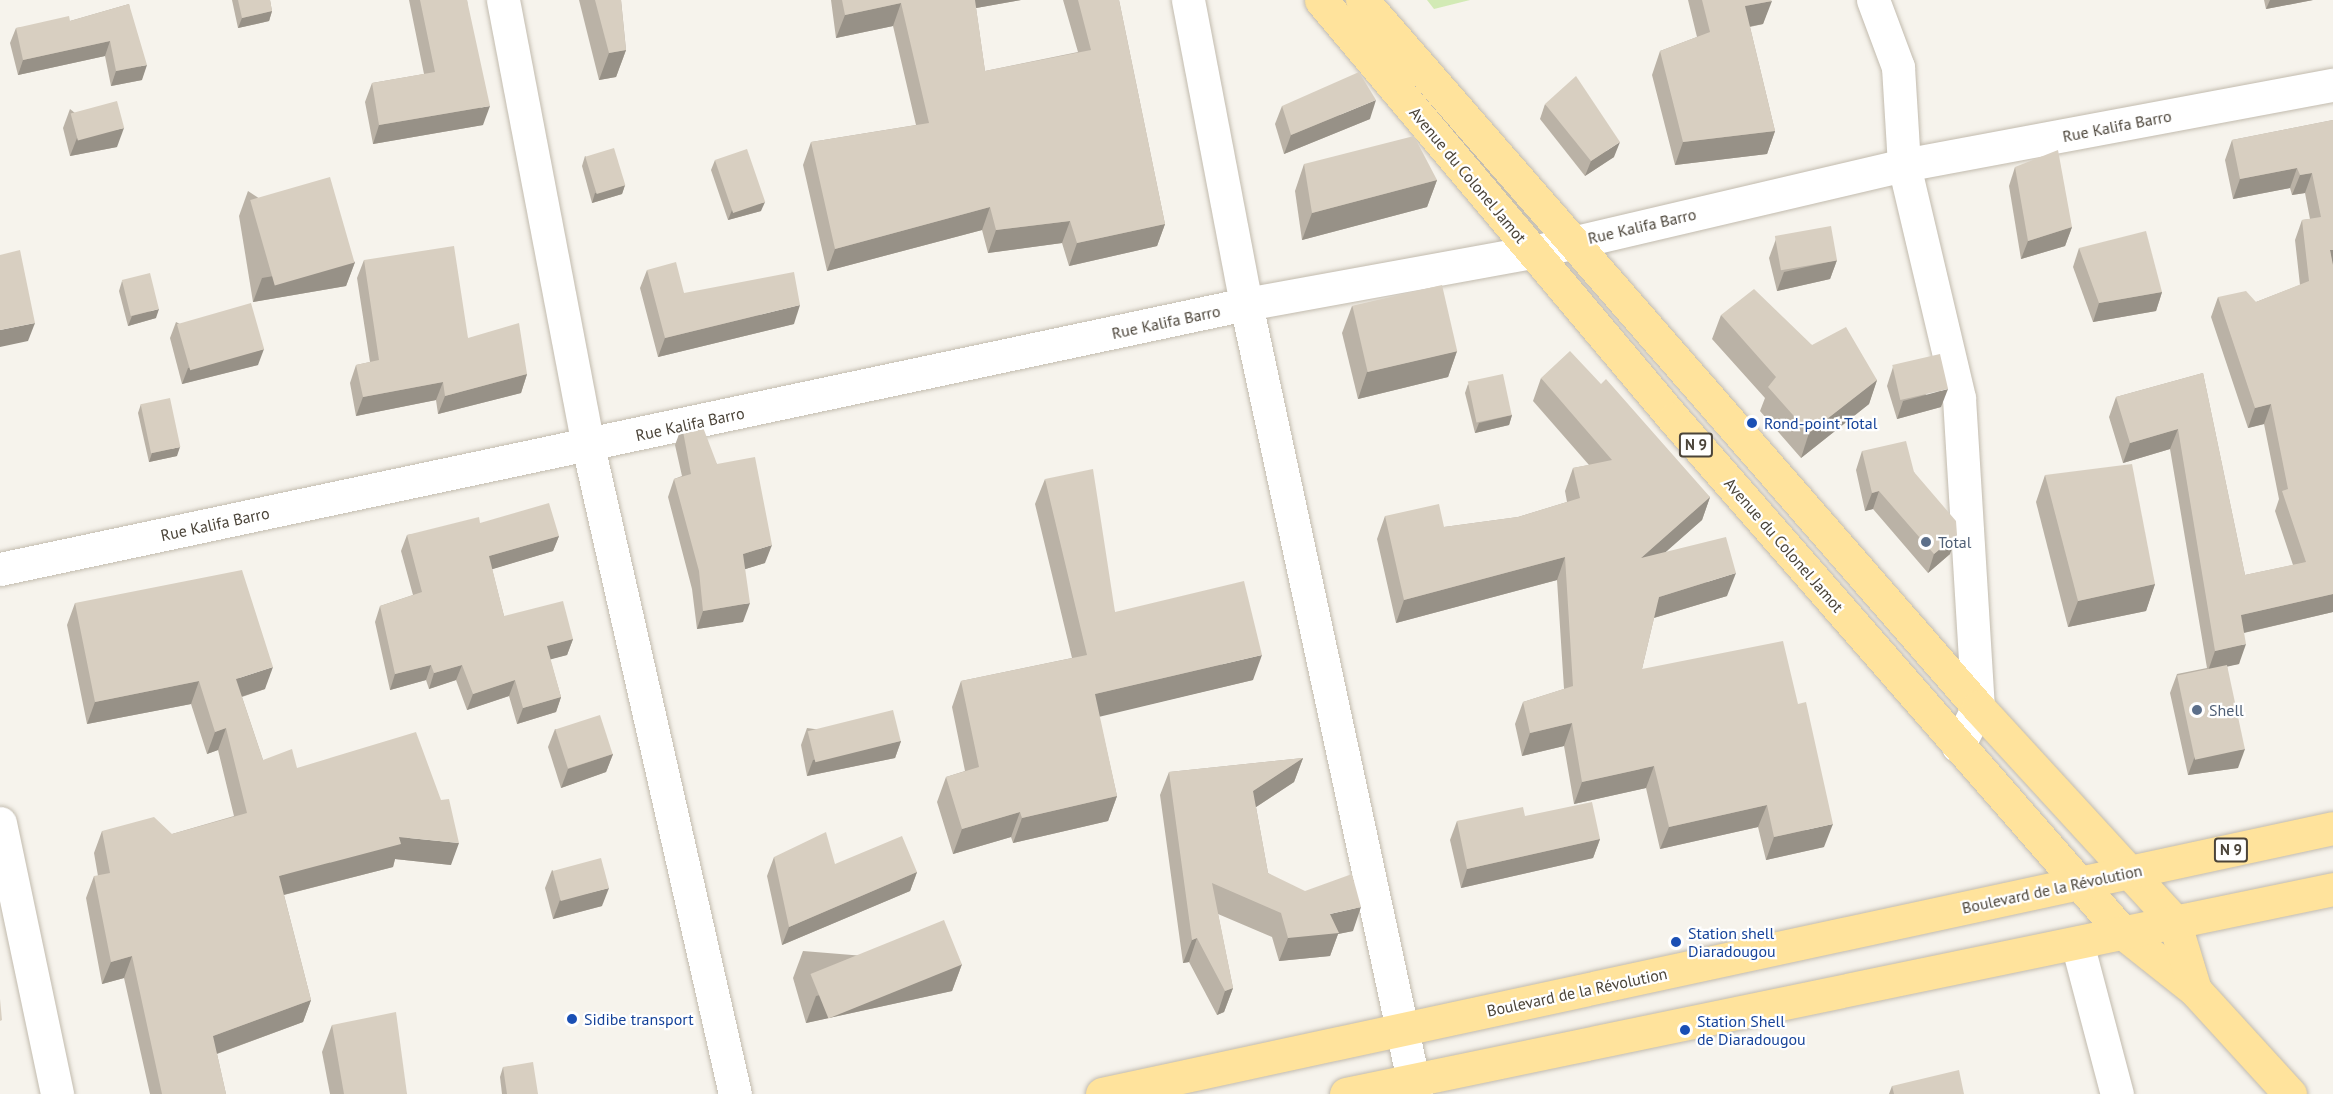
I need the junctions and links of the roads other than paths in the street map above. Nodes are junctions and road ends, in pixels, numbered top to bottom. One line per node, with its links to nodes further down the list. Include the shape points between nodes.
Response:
1 (503, 0): 11 (street)
2 (1188, 0): 10 (street)
3 (1321, 0): 9 (main road, Avenue du Colonel Jamot / N 9)
4 (1362, 0): 8 (main road, Avenue du Colonel Jamot / N 9)
5 (1873, 0): 7 (street, via 1898,67)
6 (2333, 86): 7 (street, Rue Kalifa Barro)
7 (1904, 165): 8 (street, Rue Kalifa Barro); 13 (street, via 1959,398)
8 (1570, 243): 9 (street, Rue Kalifa Barro); 13 (main road, Avenue du Colonel Jamot / N 9)
9 (1533, 252): 10 (street, Rue Kalifa Barro); 14 (main road, Avenue du Colonel Jamot / N 9)
10 (1246, 304): 11 (street, Rue Kalifa Barro); 24 (street)
11 (588, 446): 12 (street, Rue Kalifa Barro); 27 (street)
12 (0, 569)
13 (1978, 707): 14 (street); 17 (main road, Avenue du Colonel Jamot / N 9)
14 (1958, 746): 18 (main road, Avenue du Colonel Jamot / N 9)
15 (0, 823): 26 (street)
16 (2333, 828): 17 (main road, Boulevard de la Révolution / N 9)
17 (2129, 872): 18 (main road, Boulevard de la Révolution); 20 (main road, Avenue du Colonel Jamot)
18 (2080, 883): 21 (main road, Avenue du Colonel Jamot / N 9); 24 (main road, Boulevard de la Révolution)
19 (2333, 889): 20 (main road)
20 (2174, 921): 21 (main road); 23 (main road, Avenue du Colonel Jamot)
21 (2122, 932): 22 (main road); 23 (main road, Avenue du Colonel Jamot)
22 (2077, 943): 25 (main road); 30 (street)
23 (2195, 990): 31 (main road, Avenue du Colonel Jamot)
24 (1405, 1029): 25 (street); 28 (main road, Boulevard de la Révolution)
25 (1414, 1087): 29 (main road)
26 (57, 1094)
27 (735, 1094)
28 (1102, 1094)
29 (1346, 1094)
30 (2117, 1094)
31 (2290, 1094)

